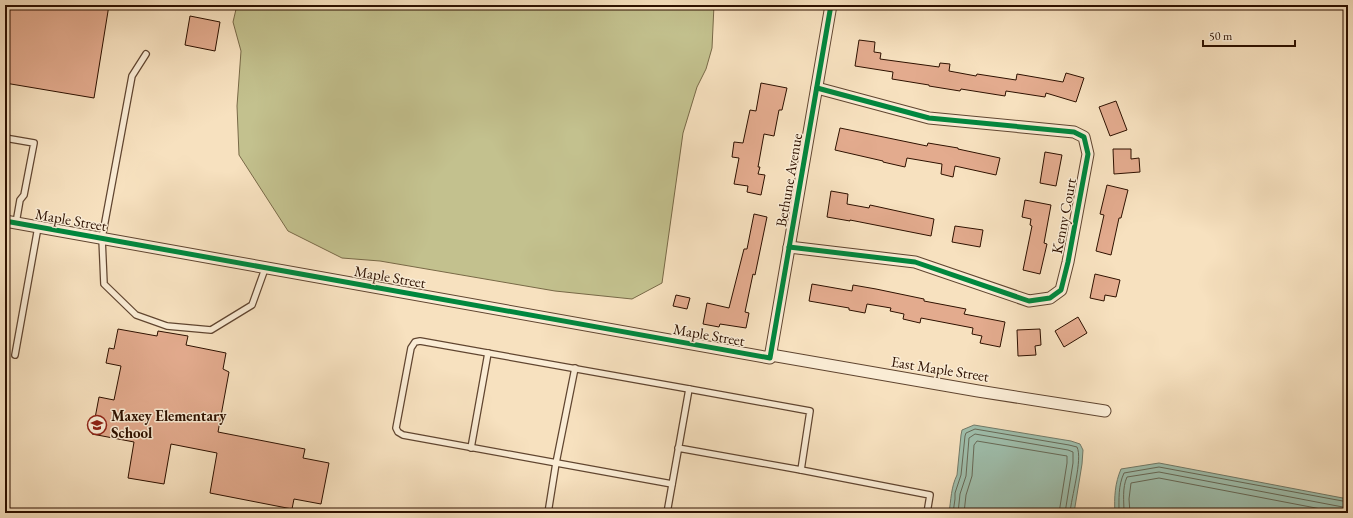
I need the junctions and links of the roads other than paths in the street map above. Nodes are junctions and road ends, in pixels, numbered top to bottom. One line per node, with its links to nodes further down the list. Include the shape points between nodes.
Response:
1 (831, 5): 3 (street, Bethune Avenue)
2 (146, 54): 8 (lane, via 132,76)
3 (817, 88): 9 (street, Bethune Avenue); 9 (street, Kenny Court, via 929,118 1074,132 1084,137 1088,154 1061,290 1050,298 1029,301 915,262)
4 (5, 138): 6 (lane, via 34,143)
5 (5, 221): 6 (street, Maple Street)
6 (16, 223): 7 (street, Maple Street)
7 (38, 227): 8 (street, Maple Street); 12 (lane)
8 (102, 238): 10 (street, Maple Street); 10 (lane, via 104,284 136,315 167,326 211,330 252,305)
9 (790, 247): 13 (street, Bethune Avenue)
10 (266, 266): 13 (street, Maple Street)
11 (488, 353): 14 (lane); 17 (lane); 17 (lane, via 415,342 411,348 396,428 403,435)
12 (15, 355)
13 (770, 357): 16 (street, East Maple Street)
14 (575, 368): 15 (lane); 19 (lane)
15 (689, 390): 18 (lane); 20 (lane, via 810,411)
16 (1105, 411)
17 (471, 448): 19 (lane)
18 (678, 448): 20 (lane); 21 (lane)
19 (556, 463): 21 (lane); 22 (lane)
20 (801, 470): 24 (lane, via 930,495)
21 (672, 484): 23 (lane)
22 (548, 513)
23 (667, 513)
24 (927, 513)

